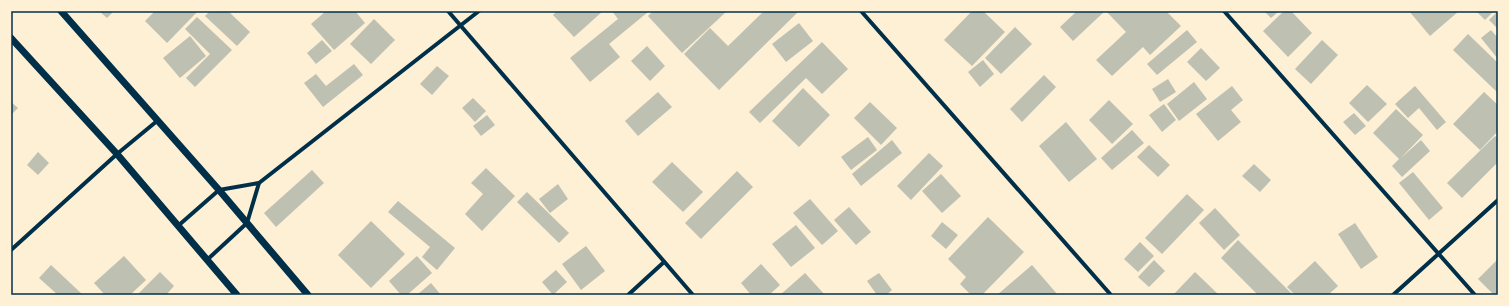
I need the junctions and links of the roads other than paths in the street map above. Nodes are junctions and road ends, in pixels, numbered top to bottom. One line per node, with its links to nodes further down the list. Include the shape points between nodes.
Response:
1 (61, 11): 8 (street)
2 (448, 11): 6 (street)
3 (479, 11): 6 (street)
4 (861, 11): 23 (street)
5 (1224, 11): 16 (street)
6 (461, 26): 10 (street); 18 (street)
7 (11, 38): 9 (street)
8 (157, 121): 9 (street); 11 (street)
9 (117, 154): 14 (street); 15 (street)
10 (259, 183): 11 (street); 13 (street)
11 (219, 190): 13 (street); 14 (street)
12 (1498, 200): 16 (street)
13 (247, 223): 17 (street); 20 (street)
14 (179, 225): 17 (street)
15 (11, 250)
16 (1439, 253): 24 (street); 25 (street)
17 (208, 259): 19 (street)
18 (664, 262): 21 (street); 22 (street)
19 (237, 295)
20 (308, 295)
21 (628, 295)
22 (693, 295)
23 (1111, 295)
24 (1392, 295)
25 (1475, 295)

